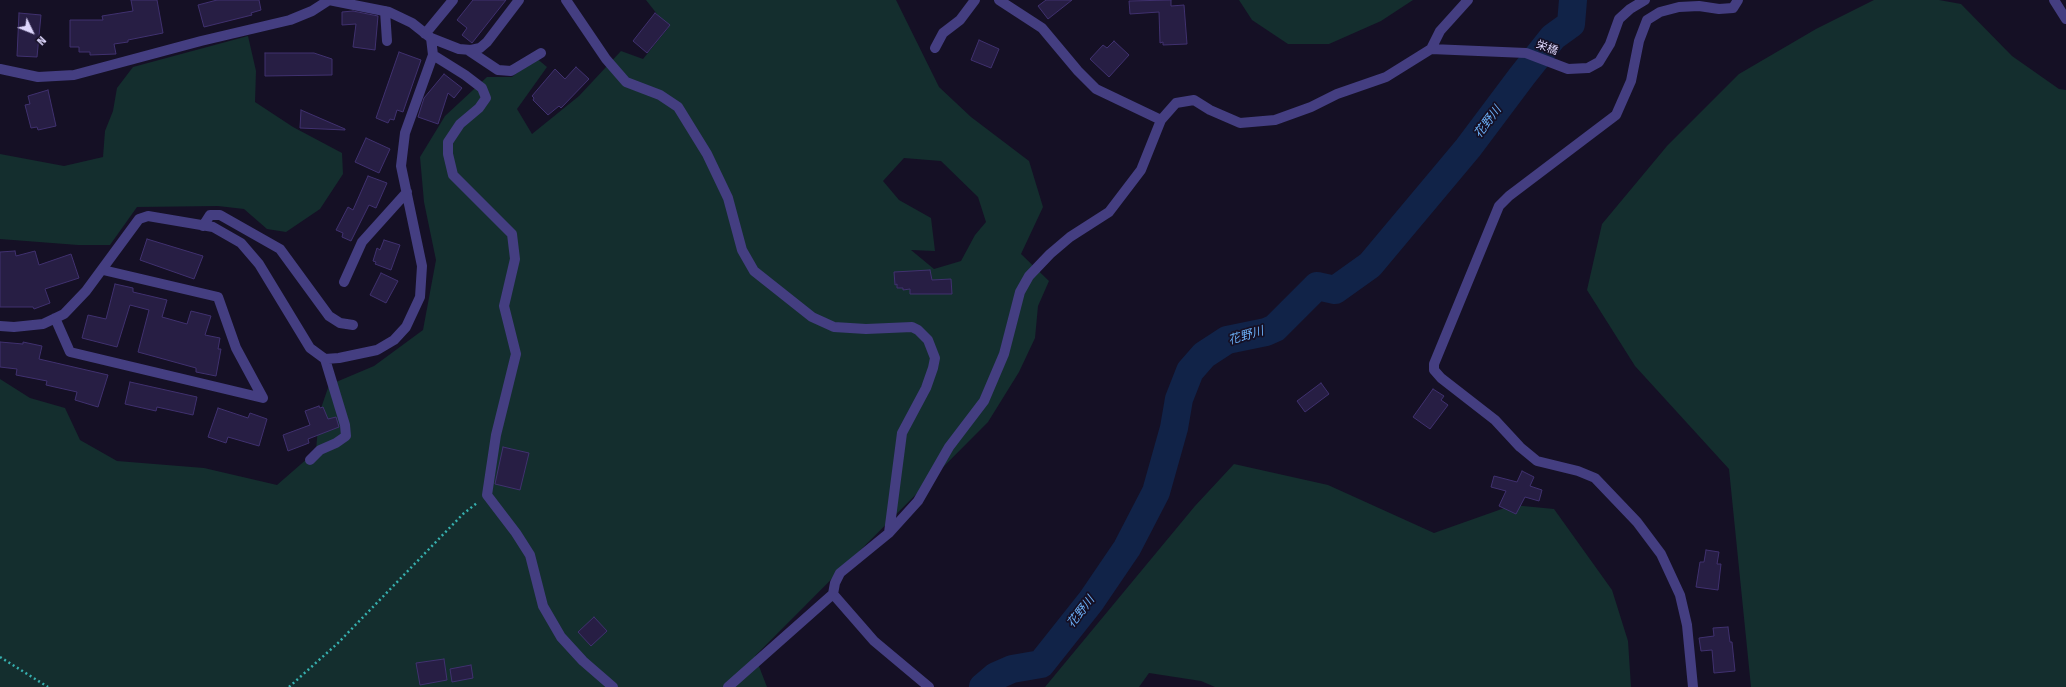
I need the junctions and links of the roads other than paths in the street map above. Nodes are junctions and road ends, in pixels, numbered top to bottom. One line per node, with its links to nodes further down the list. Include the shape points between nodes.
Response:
1 (453, 0): 12 (street)
2 (519, 0): 16 (street, via 487,42 480,48)
3 (566, 0): 30 (street, via 606,59 626,82 660,95 678,107 707,154 728,198 742,250 754,271 812,317 834,326 866,329 912,328 928,340 935,358 933,368 926,388 902,433)
4 (975, 0): 14 (street, via 960,20 943,33)
5 (999, 0): 20 (street, via 1042,28 1078,71 1096,88)
6 (1468, 0): 15 (street, via 1440,31)
7 (1645, 0): 15 (street, 栄橋, via 1620,19 1599,62 1588,68 1568,69 1526,53)
8 (1738, 0): 35 (street, via 1733,8 1679,7 1660,12 1647,20 1639,41 1631,81 1616,115 1508,196 1499,206 1434,364 1434,370 1441,378 1496,420 1520,447 1537,461 1595,478 1637,522 1661,554 1680,595 1687,625)
9 (2054, 0): 11 (street)
10 (385, 11): 12 (street, via 412,23); 13 (street); 19 (street, via 329,0 312,12 290,20 201,40 74,75 38,77)
11 (2066, 19)
12 (428, 36): 16 (street, via 459,49); 18 (street)
13 (387, 41)
14 (935, 48)
15 (1431, 49): 20 (street, via 1386,77 1275,120 1240,123 1194,100 1176,103)
16 (468, 50): 17 (street, via 498,70 511,71)
17 (541, 53)
18 (433, 55): 21 (street, via 404,133 401,166); 32 (street, via 482,88 486,98 479,108 460,124 448,142 448,154 453,175 512,234 515,259 504,306 516,354 496,436 487,495 530,555 543,606 561,637 583,661)
19 (0, 69)
20 (1161, 120): 30 (street, via 1142,170 1109,212 1070,237 1029,276 1020,292 1004,354 991,388 949,447 918,501)
21 (407, 192): 24 (street, via 362,242); 28 (street, via 422,266 420,298 412,315 398,336 377,350 339,358)
22 (203, 226): 23 (street, via 156,216 139,219); 26 (street, via 210,216 220,215 280,249 329,316 340,323); 28 (street, via 213,227 241,243 259,264 310,348)
23 (103, 270): 25 (street, via 64,314); 25 (street, via 218,296 236,348 263,398 70,352)
24 (344, 282)
25 (55, 318): 27 (street, via 36,324)
26 (353, 324)
27 (0, 326)
28 (325, 358): 29 (street, via 346,436 336,444 320,450)
29 (310, 460)
30 (889, 533): 31 (street, via 840,573)
31 (833, 594): 33 (street); 34 (street, via 878,645)
32 (613, 687)
33 (728, 687)
34 (929, 687)
35 (1692, 687)

